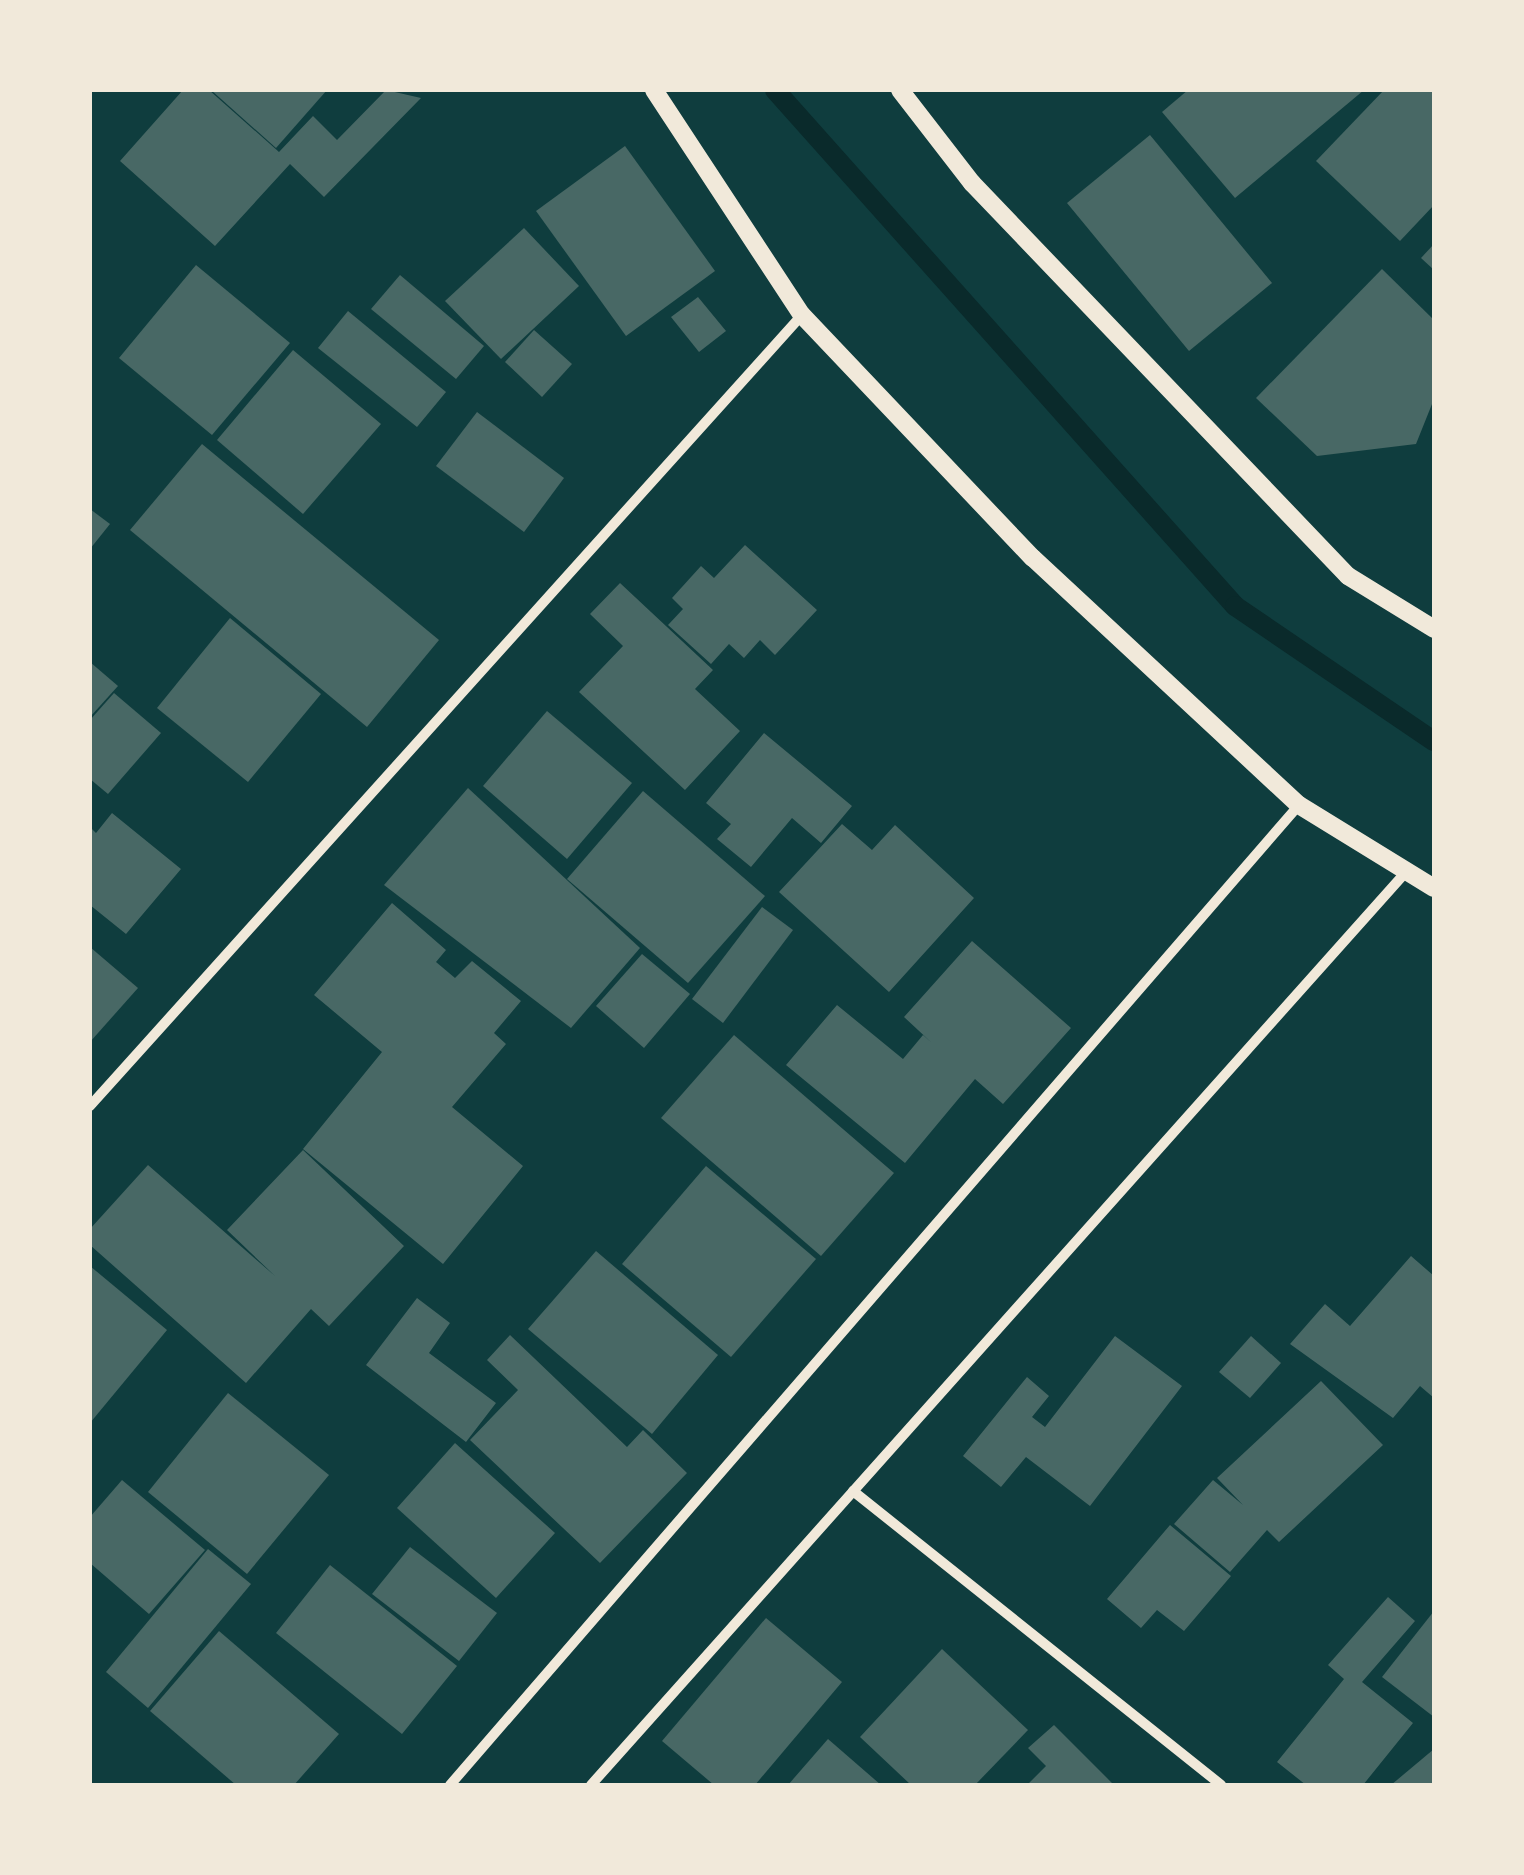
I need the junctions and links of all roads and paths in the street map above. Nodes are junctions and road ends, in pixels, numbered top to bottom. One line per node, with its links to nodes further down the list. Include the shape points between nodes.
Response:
1 (654, 90): 3 (street)
2 (900, 90): 4 (street, via 972,183 1348,576)
3 (802, 314): 5 (street, via 1033,558); 8 (street)
4 (1434, 629)
5 (1299, 804): 6 (street); 10 (street)
6 (1406, 872): 7 (street); 9 (street)
7 (1434, 888)
8 (90, 1106)
9 (854, 1492): 11 (street); 12 (street)
10 (450, 1785)
11 (591, 1785)
12 (1222, 1785)

